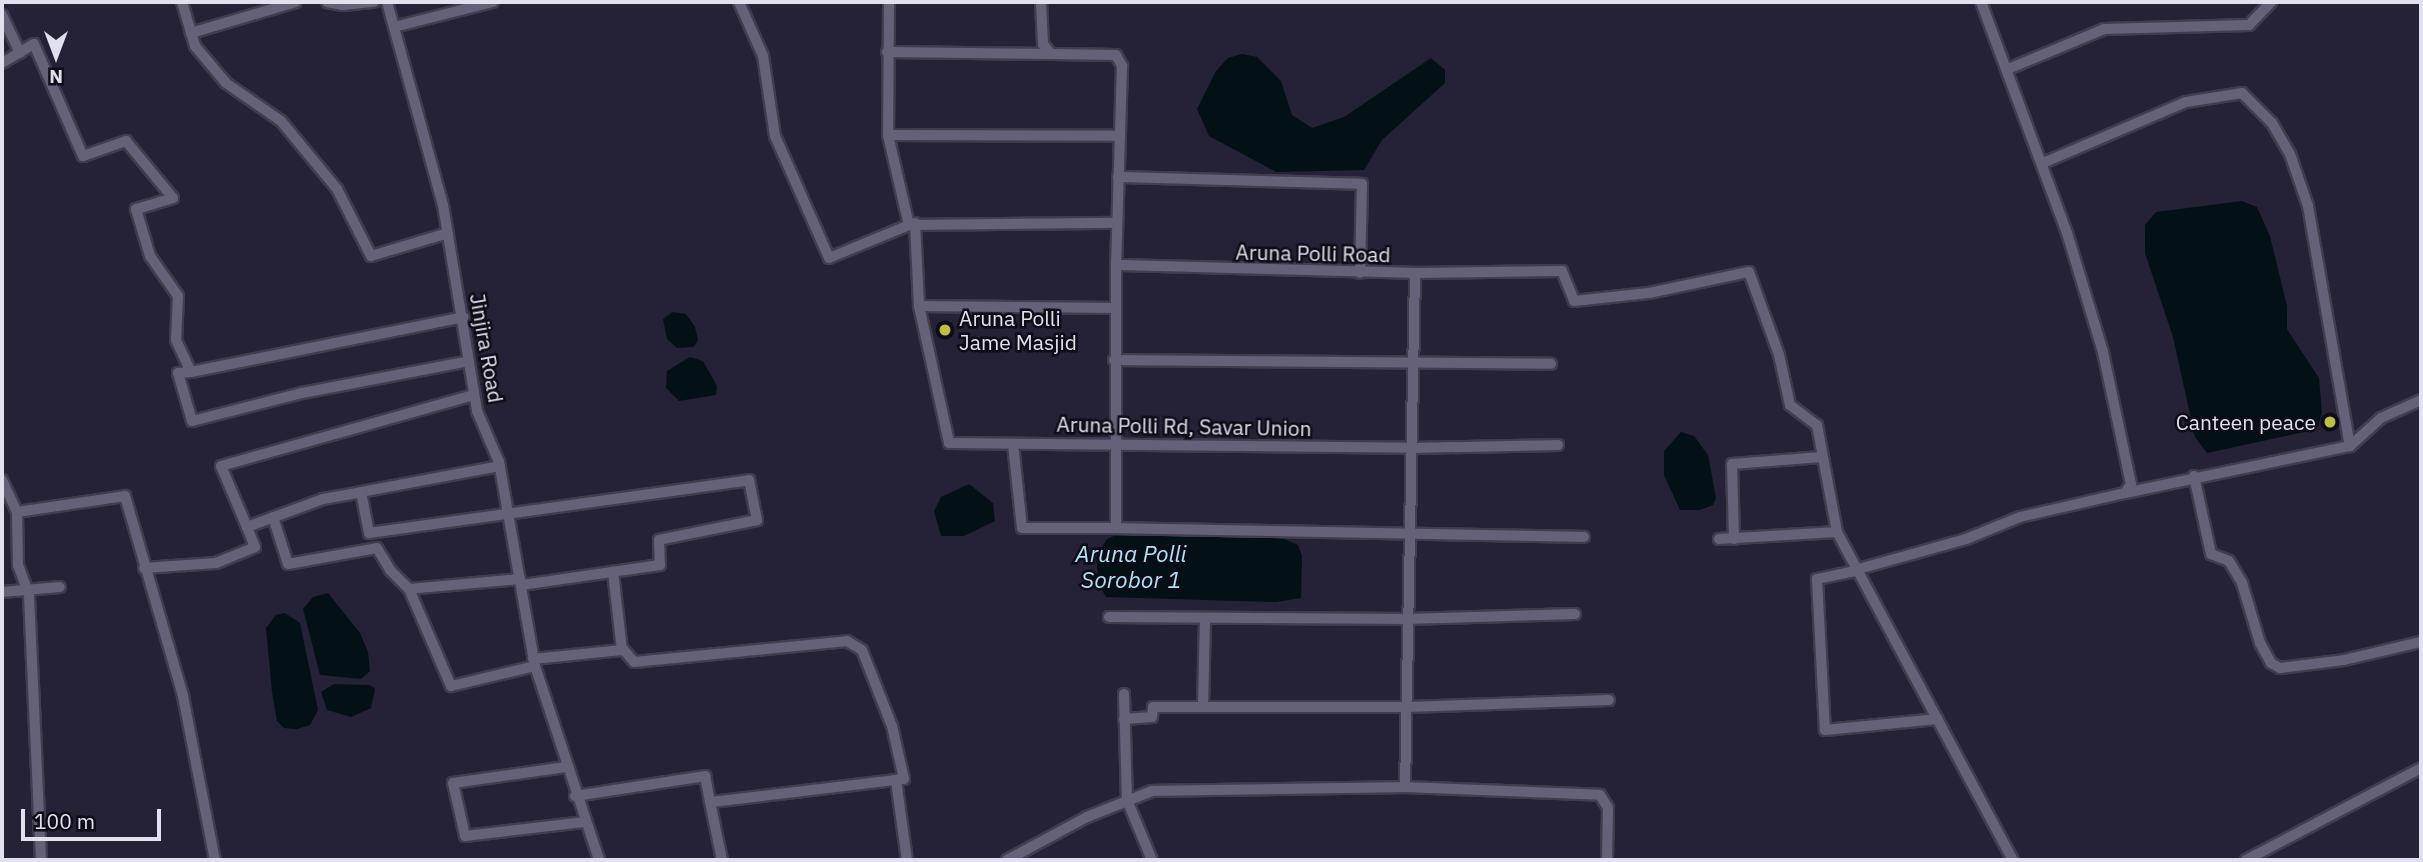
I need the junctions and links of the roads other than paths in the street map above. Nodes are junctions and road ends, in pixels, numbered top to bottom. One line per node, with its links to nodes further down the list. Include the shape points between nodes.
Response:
1 (182, 2): 15 (street)
2 (296, 2): 12 (street)
3 (327, 2): 4 (street)
4 (374, 2)
5 (387, 2): 14 (street, Jinjira Road)
6 (493, 2): 14 (street)
7 (740, 2): 26 (street, via 763,56 775,136 829,258)
8 (889, 2): 17 (street)
9 (1041, 2): 18 (street, via 1043,44)
10 (1981, 2): 20 (street)
11 (2271, 2): 20 (street, via 2249,25 2104,29)
12 (259, 6): 15 (street)
13 (2, 15): 16 (street)
14 (394, 27): 27 (street, Jinjira Road)
15 (191, 33): 27 (street, via 195,46 226,83 281,121 337,189 371,256)
16 (20, 52): 19 (street); 38 (street, via 34,44 83,156 126,141 173,198 136,209 150,256 178,296 176,340)
17 (887, 52): 18 (street); 21 (street)
18 (1051, 54): 22 (street, via 1116,55 1122,66)
19 (2, 63)
20 (2008, 69): 23 (street)
21 (888, 135): 22 (street); 26 (street)
22 (1121, 136): 24 (street)
23 (2043, 163): 44 (street, via 2186,102 2242,93 2272,123 2290,154 2308,206); 51 (street, via 2103,352 2131,471)
24 (1118, 177): 25 (street); 29 (street, via 1362,184)
25 (1115, 223): 26 (street); 28 (street)
26 (912, 224): 31 (street)
27 (448, 233): 33 (street, Jinjira Road)
28 (1116, 265): 29 (street, Aruna Polli Road); 32 (street)
29 (1360, 273): 30 (street, Aruna Polli Road)
30 (1415, 273): 36 (street, Aruna Polli Road); 46 (street, via 1562,271 1574,301 1649,293 1749,271 1779,355 1790,405 1817,425)
31 (919, 306): 32 (street); 41 (street, Aruna Polli Rd, Savar Union, via 949,443)
32 (1115, 308): 34 (street)
33 (463, 317): 35 (street, Jinjira Road); 38 (street)
34 (1114, 360): 36 (street); 42 (street)
35 (469, 362): 38 (street, via 302,393 192,421 178,373); 39 (street, Jinjira Road)
36 (1414, 363): 37 (street); 45 (street, Aruna Polli Road)
37 (1551, 364)
38 (191, 372)
39 (474, 395): 47 (street, Jinjira Road); 55 (street, via 220,466)
40 (2421, 400): 44 (street, via 2381,418)
41 (1013, 444): 42 (street, Aruna Polli Rd, Savar Union); 56 (street, via 1022,528)
42 (1115, 445): 45 (street, Aruna Polli Rd, Savar Union); 56 (street)
43 (1558, 445): 45 (street, Aruna Polli Rd, Savar Union)
44 (2350, 446): 48 (street)
45 (1413, 448): 58 (street, Aruna Polli Road)
46 (1822, 457): 57 (street); 60 (street, via 1732,464)
47 (500, 466): 50 (street); 53 (street, Jinjira Road)
48 (2194, 476): 51 (street); 74 (street, via 2211,554 2229,561 2242,583 2260,643 2271,663 2280,668 2344,660)
49 (2, 480): 52 (street)
50 (361, 492): 53 (street, via 369,533); 54 (street)
51 (2125, 493): 63 (street, via 2020,517 1966,540)
52 (18, 512): 62 (street, via 125,496); 68 (street, via 18,565)
53 (509, 514): 64 (street, via 749,480 757,520 659,540 660,565); 65 (street, Jinjira Road)
54 (273, 517): 55 (street); 67 (street, via 288,564 377,548)
55 (247, 527): 62 (street, via 255,547 227,559)
56 (1116, 528): 58 (street)
57 (1837, 533): 60 (street); 63 (street)
58 (1409, 536): 59 (street); 73 (street, Aruna Polli Road)
59 (1584, 537)
60 (1734, 538): 61 (street)
61 (1718, 539)
62 (145, 568): 92 (street, via 183,696)
63 (1855, 570): 82 (street); 82 (street, via 1817,579 1825,730)
64 (613, 572): 65 (street); 75 (street)
65 (521, 582): 67 (street); 76 (street, Jinjira Road)
66 (60, 587): 68 (street)
67 (409, 589): 76 (street, via 451,686)
68 (28, 591): 69 (street); 91 (street)
69 (2, 592)
70 (1575, 614): 73 (street)
71 (1109, 617): 72 (street)
72 (1205, 619): 73 (street); 79 (street)
73 (1407, 619): 80 (street, Aruna Polli Road)
74 (2421, 642)
75 (622, 648): 76 (street); 85 (street, via 634,662 847,641 862,650 892,726 904,779)
76 (534, 663): 83 (street, Jinjira Road)
77 (1124, 694): 81 (street)
78 (1609, 700): 80 (street)
79 (1203, 707): 80 (street); 81 (street, via 1153,708 1152,717)
80 (1408, 707): 86 (street, Aruna Polli Road)
81 (1124, 719): 88 (street)
82 (1937, 719): 99 (street)
83 (566, 767): 87 (street, Jinjira Road); 90 (street, via 453,783 465,836)
84 (2421, 768): 100 (street)
85 (896, 780): 89 (street); 95 (street)
86 (1405, 787): 88 (street, via 1152,791); 98 (street, via 1600,794 1608,808)
87 (575, 796): 89 (street, via 705,776); 90 (street, Jinjira Road)
88 (1127, 800): 96 (street); 97 (street)
89 (710, 802): 94 (street)
90 (585, 822): 93 (street, Jinjira Road)
91 (41, 860)
92 (215, 860)
93 (599, 860)
94 (722, 860)
95 (907, 860)
96 (1007, 860)
97 (1152, 860)
98 (1607, 860)
99 (2013, 860)
100 (2246, 860)

